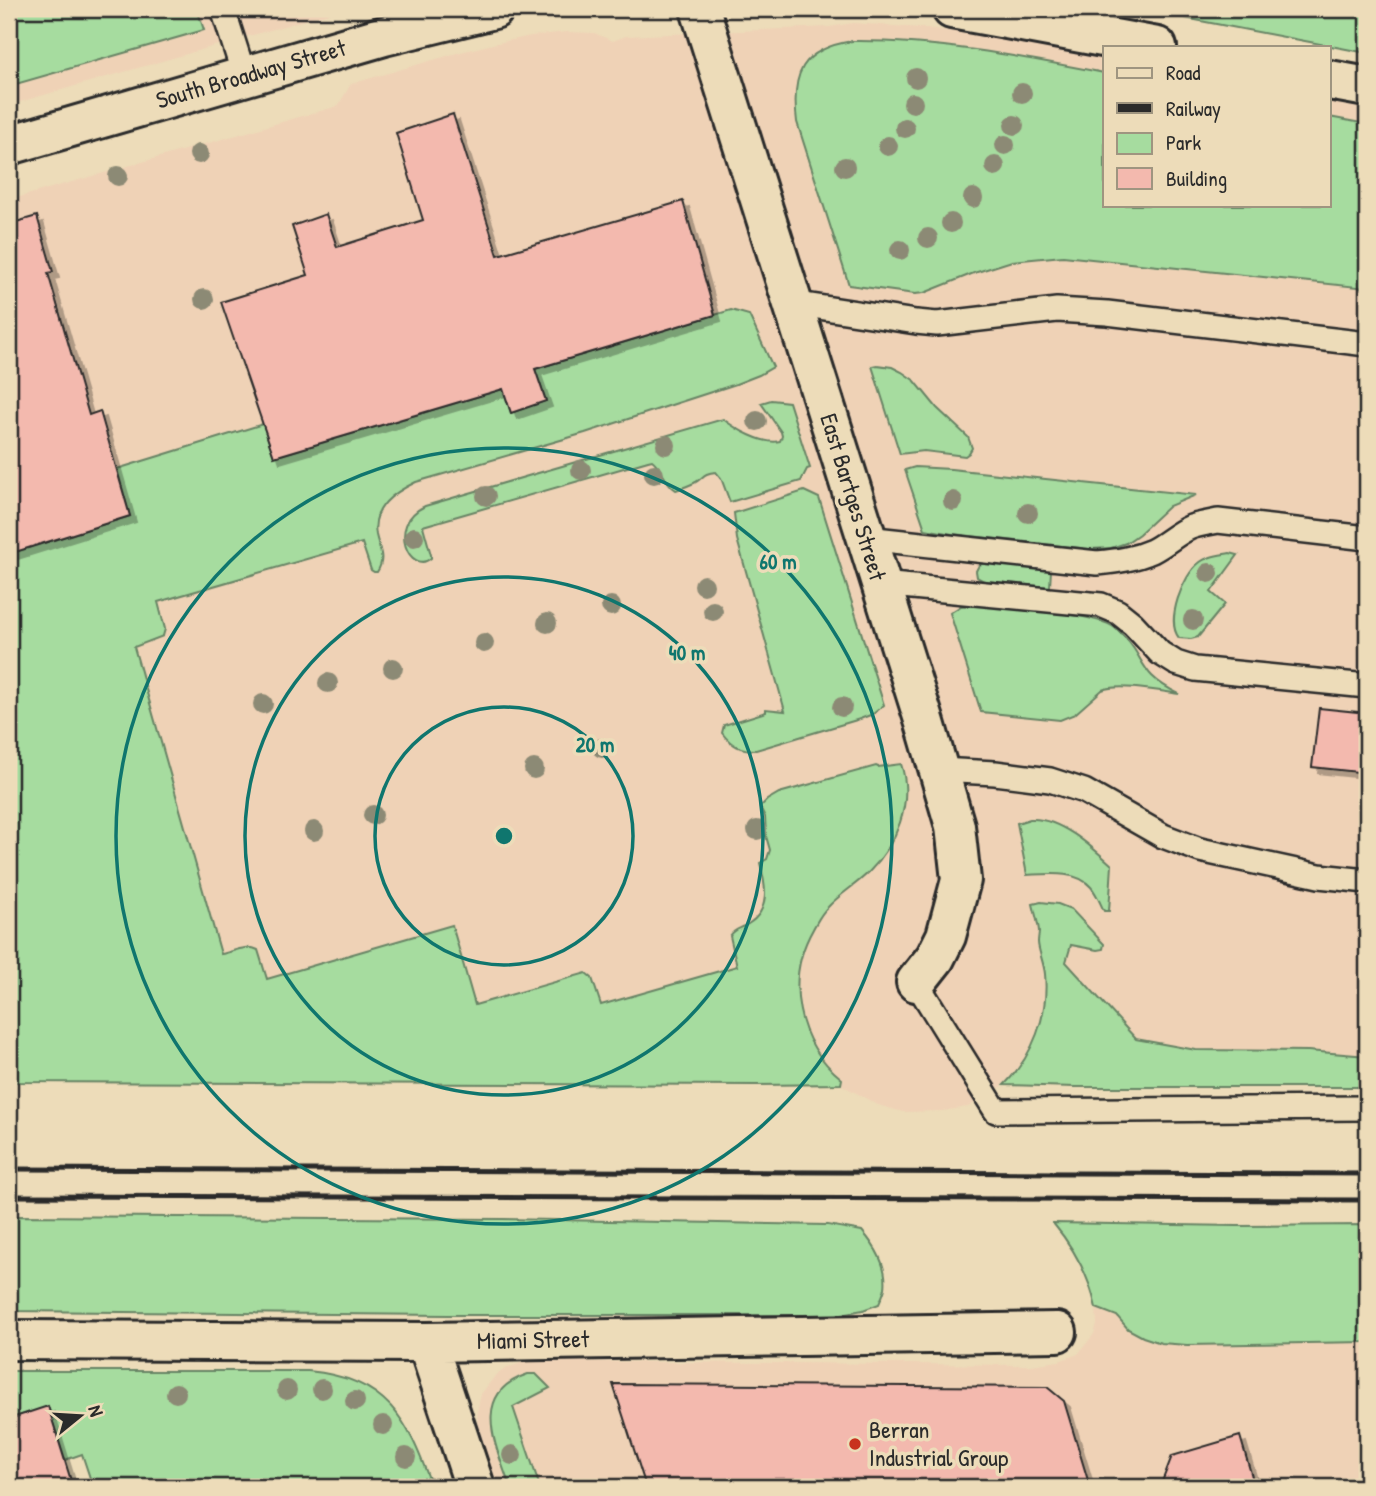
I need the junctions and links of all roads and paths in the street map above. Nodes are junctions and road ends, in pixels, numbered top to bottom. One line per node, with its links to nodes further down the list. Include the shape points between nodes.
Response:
1 (223, 9): 6 (lane)
2 (494, 9): 6 (street, South Broadway Street)
3 (700, 9): 10 (street, East Bartges Street)
4 (952, 9): 5 (street)
5 (1152, 46)
6 (244, 75): 9 (street, South Broadway Street)
7 (1330, 79): 8 (street)
8 (1367, 87)
9 (9, 145)
10 (792, 303): 11 (lane, via 937,324 1057,310 1107,313); 12 (street, East Bartges Street)
11 (1367, 344)
12 (866, 538): 13 (lane, via 1097,563 1138,556 1189,528 1218,521); 14 (street, East Bartges Street)
13 (1367, 538)
14 (881, 584): 15 (lane, via 1101,605 1133,624 1160,653 1195,669); 16 (street, East Bartges Street)
15 (1367, 686)
16 (939, 770): 17 (lane, via 1050,780 1084,791 1163,836 1200,850 1319,876); 18 (street, East Bartges Street, via 955,826 961,880 946,936)
17 (1367, 881)
18 (916, 982): 19 (lane, via 996,1111)
19 (1367, 1108)
20 (1057, 1332): 22 (street, Miami Street)
21 (9, 1340): 22 (street, Miami Street)
22 (427, 1342): 23 (street)
23 (475, 1487)

